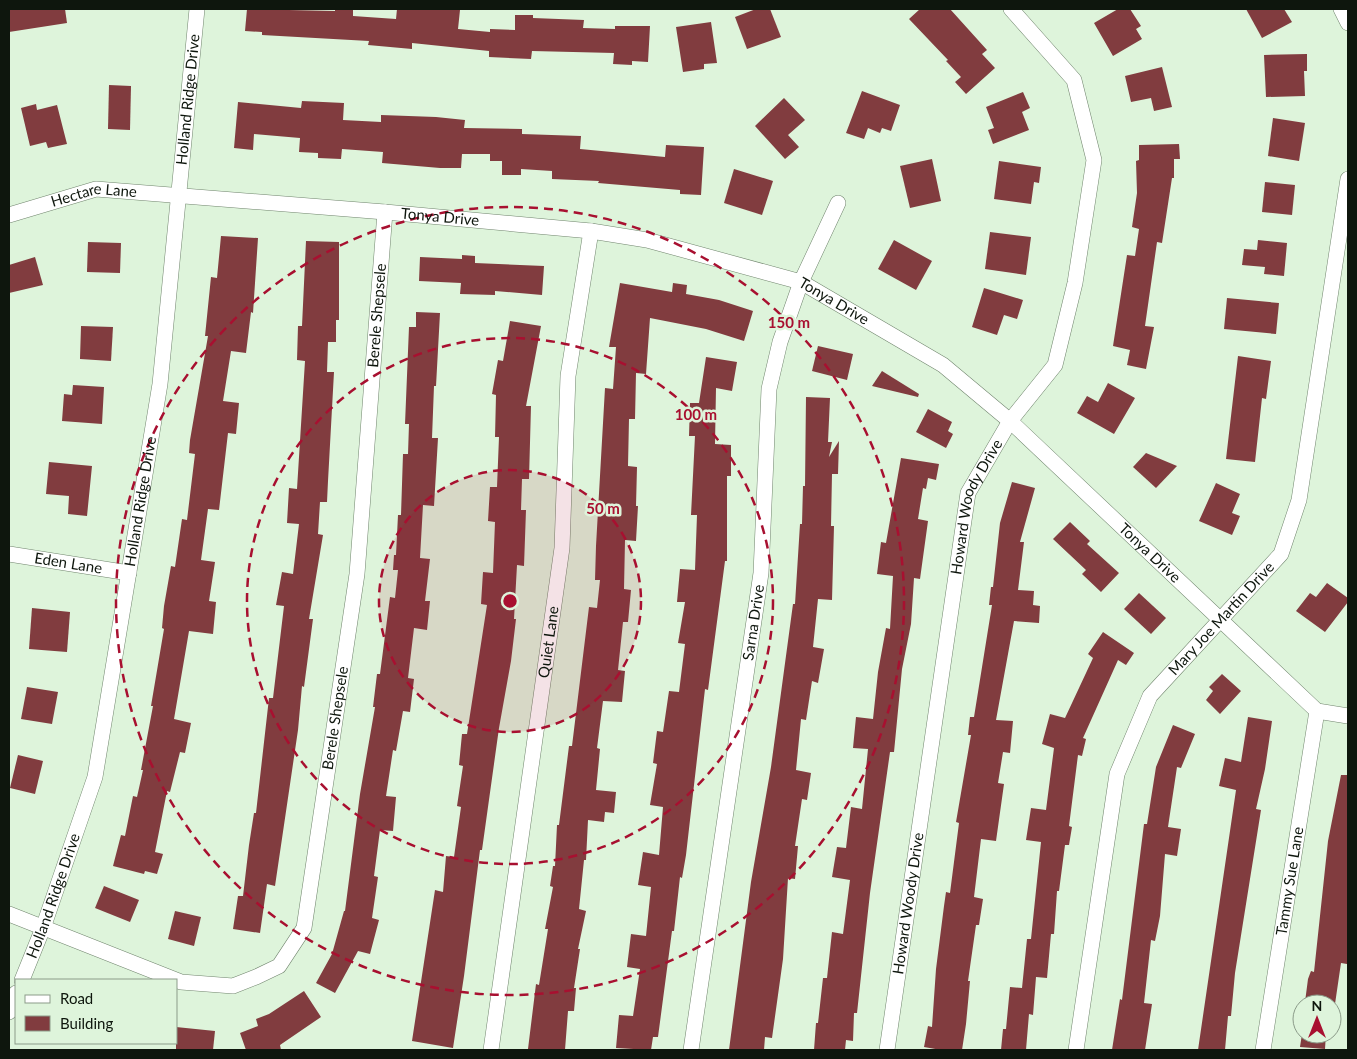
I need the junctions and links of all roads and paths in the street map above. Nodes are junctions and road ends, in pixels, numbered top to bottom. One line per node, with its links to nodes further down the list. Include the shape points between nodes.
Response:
1 (197, 9): 6 (street, Holland Ridge Drive)
2 (1011, 9): 12 (street, Howard Woody Drive, via 1074,80 1094,160 1075,283 1055,365)
3 (1341, 9): 4 (street)
4 (1348, 23)
5 (1348, 179): 15 (street, Mary Joe Martin Drive, via 1299,500 1281,554)
6 (179, 195): 8 (street, Tonya Drive); 9 (street, Hectare Lane, via 96,189); 14 (street, Holland Ridge Drive, via 160,384)
7 (838, 203): 11 (street, Sarna Drive)
8 (385, 212): 10 (street, Tonya Drive); 22 (street, Berele Shepsele, via 357,574 304,928 279,966 256,978 233,986)
9 (9, 215)
10 (591, 232): 11 (street, Tonya Drive, via 647,240); 25 (street, Quiet Lane, via 568,376 562,548)
11 (801, 282): 12 (street, Tonya Drive, via 943,365); 26 (street, Sarna Drive, via 780,342 769,389 761,573)
12 (1010, 421): 15 (street, Tonya Drive); 27 (street, Howard Woody Drive, via 968,493)
13 (9, 554): 14 (street, Eden Lane)
14 (129, 573): 19 (street, Holland Ridge Drive, via 95,777)
15 (1222, 620): 16 (street, Tonya Drive); 28 (street, Mary Joe Martin Drive, via 1150,696 1117,774)
16 (1317, 711): 17 (street); 29 (street, Tammy Sue Lane)
17 (1348, 716)
18 (9, 914): 19 (street, Berele Shepsele)
19 (43, 928): 20 (street, Holland Ridge Drive); 21 (street, Berele Shepsele)
20 (22, 979)
21 (173, 979)
22 (178, 981)
23 (15, 996): 24 (street)
24 (9, 1012)
25 (491, 1050)
26 (692, 1050)
27 (887, 1050)
28 (1076, 1050)
29 (1263, 1050)

